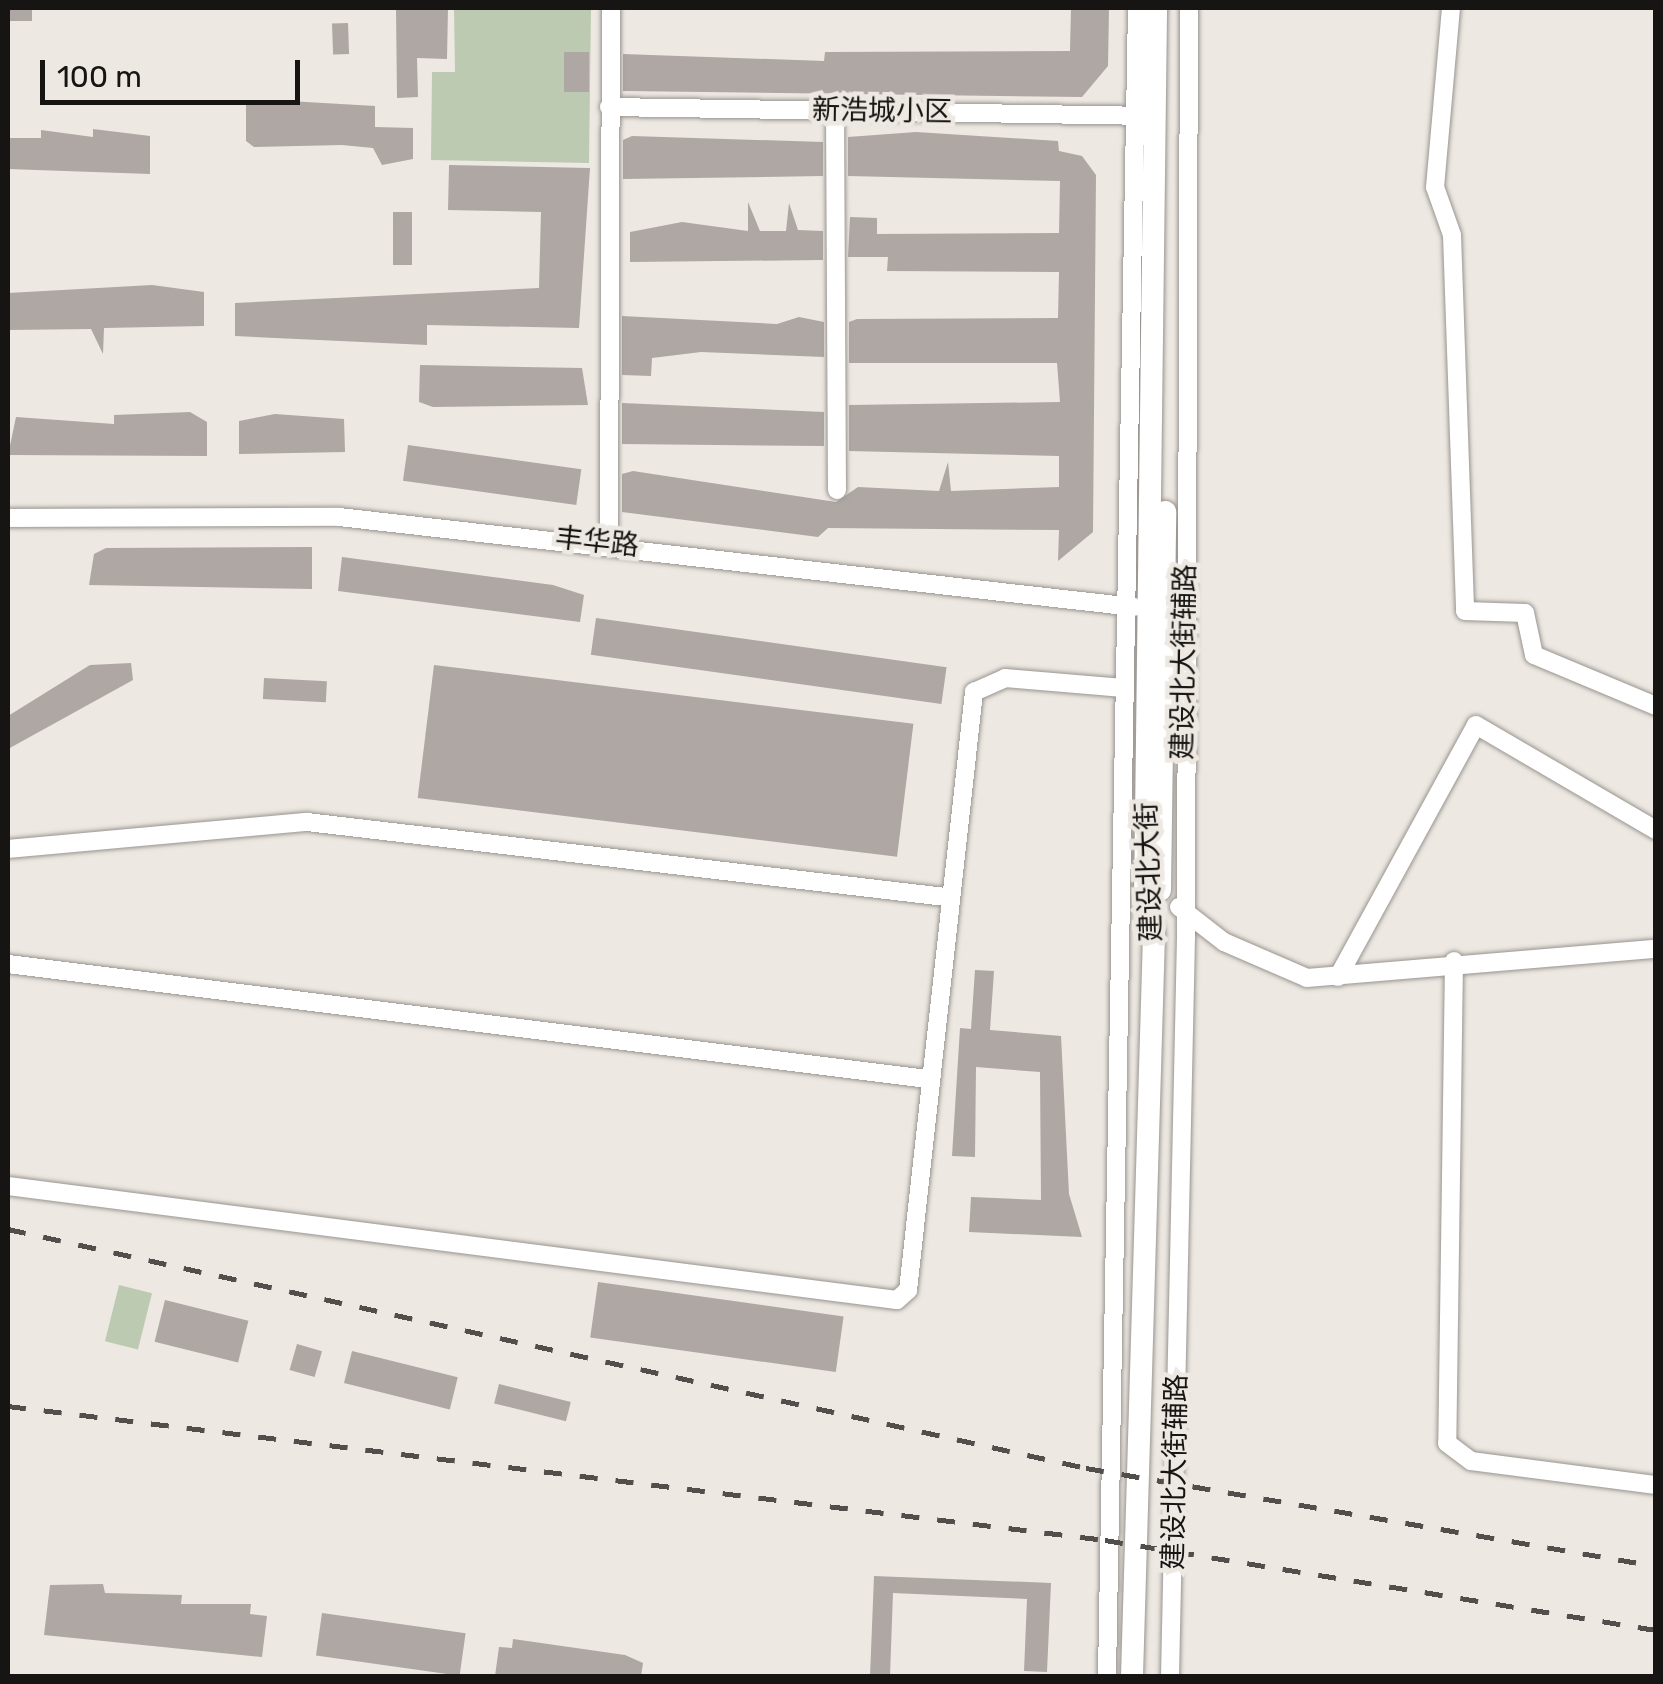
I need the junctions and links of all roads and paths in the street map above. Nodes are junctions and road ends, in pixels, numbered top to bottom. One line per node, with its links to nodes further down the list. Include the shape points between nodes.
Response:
1 (611, 8): 7 (street)
2 (1137, 8): 9 (street)
3 (1156, 8): 9 (main road, 建设北大街)
4 (1171, 8): 13 (main road)
5 (1189, 8): 13 (street, 建设北大街辅路)
6 (1451, 8): 15 (street, via 1435,187 1452,236 1465,611 1525,613 1534,655)
7 (609, 107): 8 (street, 新浩城小区); 12 (street)
8 (835, 111): 9 (street, 新浩城小区); 10 (street)
9 (1146, 116): 13 (main road, 建设北大街)
10 (838, 490)
11 (8, 518): 12 (street, 丰华路, via 339,517)
12 (609, 543): 13 (street, 丰华路)
13 (1156, 609): 14 (street, 建设北大街辅路); 19 (street, 建设北大街辅路); 28 (main road, 建设北大街, via 1145,900 1154,933)
14 (1124, 688): 18 (street, via 1005,678 974,692); 27 (street, 建设北大街辅路)
15 (1656, 706)
16 (1656, 830): 23 (street, via 1476,725)
17 (8, 849): 18 (street, via 307,822)
18 (945, 897): 24 (street)
19 (1180, 908): 23 (street, via 1224,942 1308,978); 29 (street, 建设北大街辅路, via 1186,938)
20 (1656, 949): 21 (street)
21 (1454, 961): 23 (street); 26 (street, via 1447,1443 1471,1461)
22 (8, 964): 24 (street)
23 (1338, 977)
24 (928, 1079): 25 (street, via 908,1290 896,1300)
25 (8, 1186)
26 (1656, 1484)
27 (1107, 1676)
28 (1132, 1676)
29 (1170, 1676)

